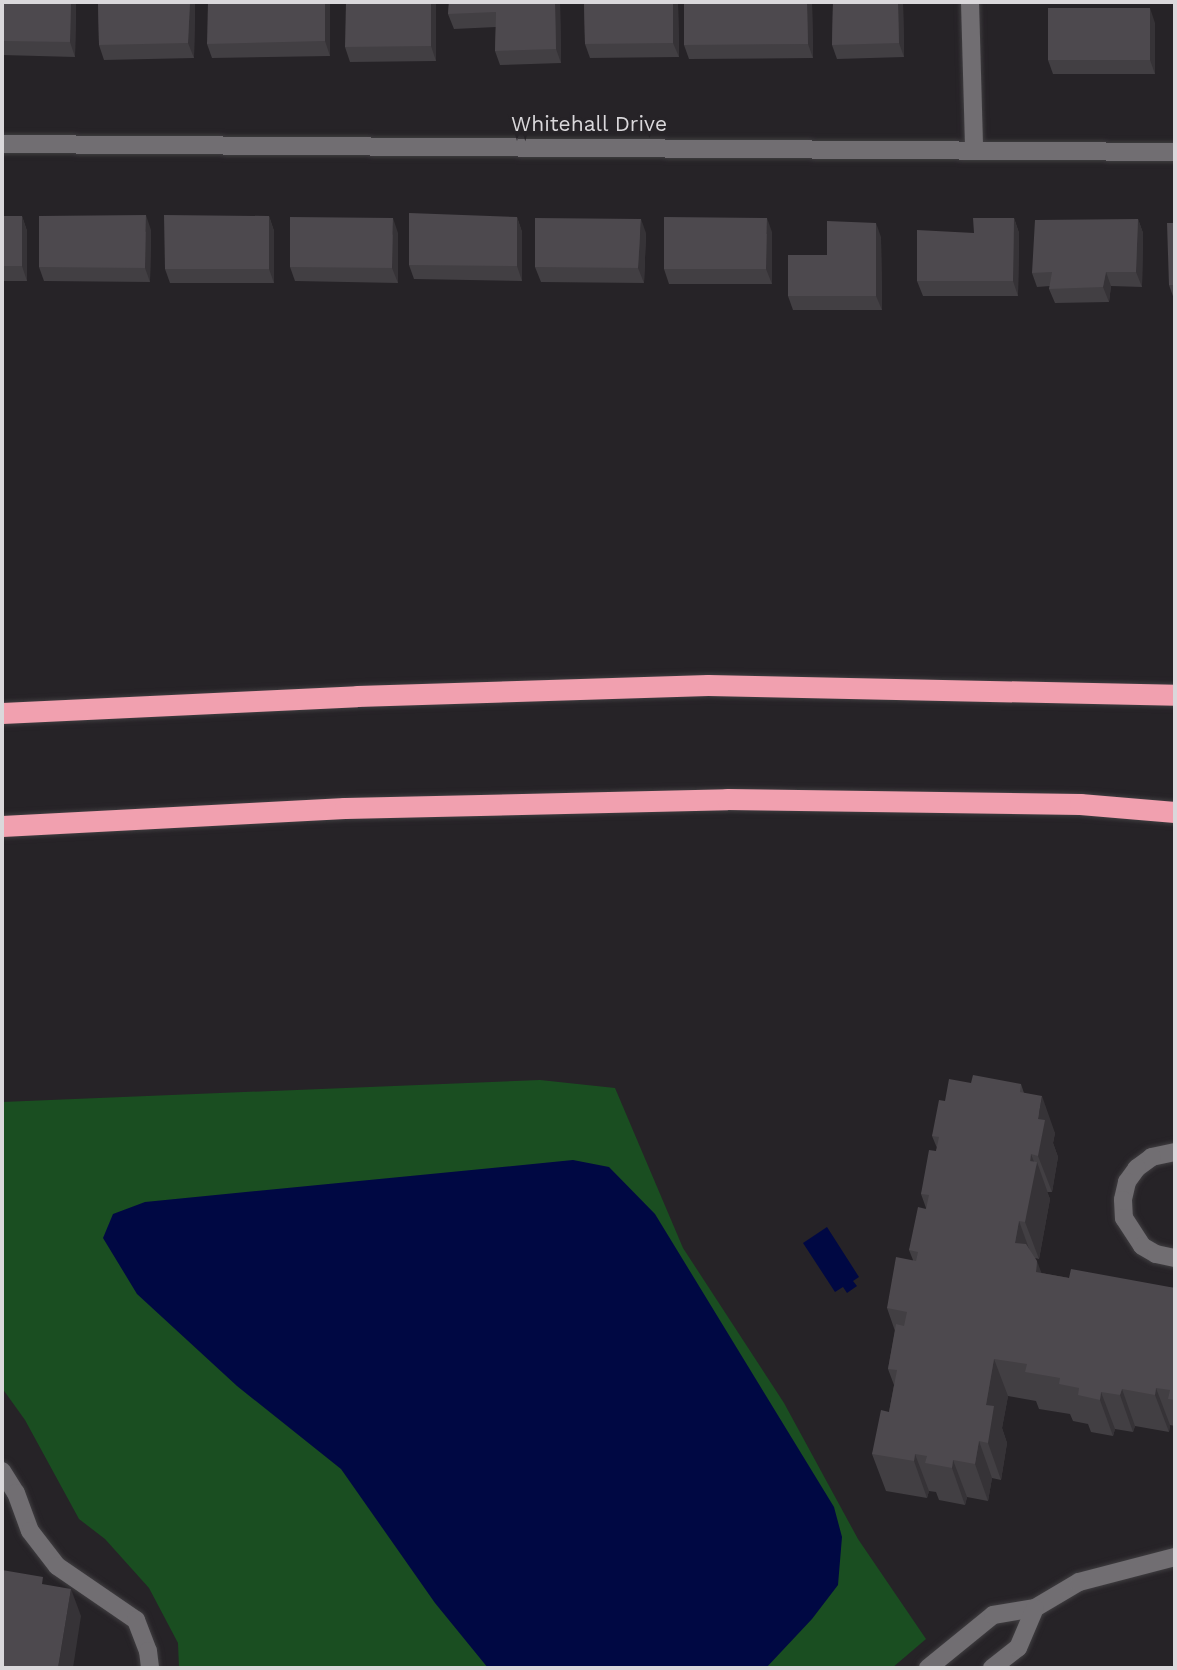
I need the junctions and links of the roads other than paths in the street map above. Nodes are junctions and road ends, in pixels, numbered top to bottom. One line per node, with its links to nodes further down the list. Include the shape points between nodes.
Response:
1 (970, 2): 3 (street)
2 (2, 144): 3 (street, Whitehall Drive)
3 (974, 149): 4 (street, Whitehall Drive)
4 (1175, 152)
5 (1175, 695): 6 (highway, via 708,685)
6 (2, 713)
7 (1175, 812): 8 (highway, via 1080,804 727,799 345,808)
8 (2, 826)
9 (1175, 1152): 10 (street, via 1152,1157 1137,1168 1123,1200 1124,1218 1142,1246)
10 (1175, 1258)
11 (2, 1471): 14 (street, via 30,1531 57,1566 136,1620)
12 (1175, 1557): 13 (street, via 1079,1582)
13 (1035, 1608): 15 (street, via 993,1615); 16 (street, via 1018,1648)
14 (150, 1668)
15 (928, 1668)
16 (992, 1668)

